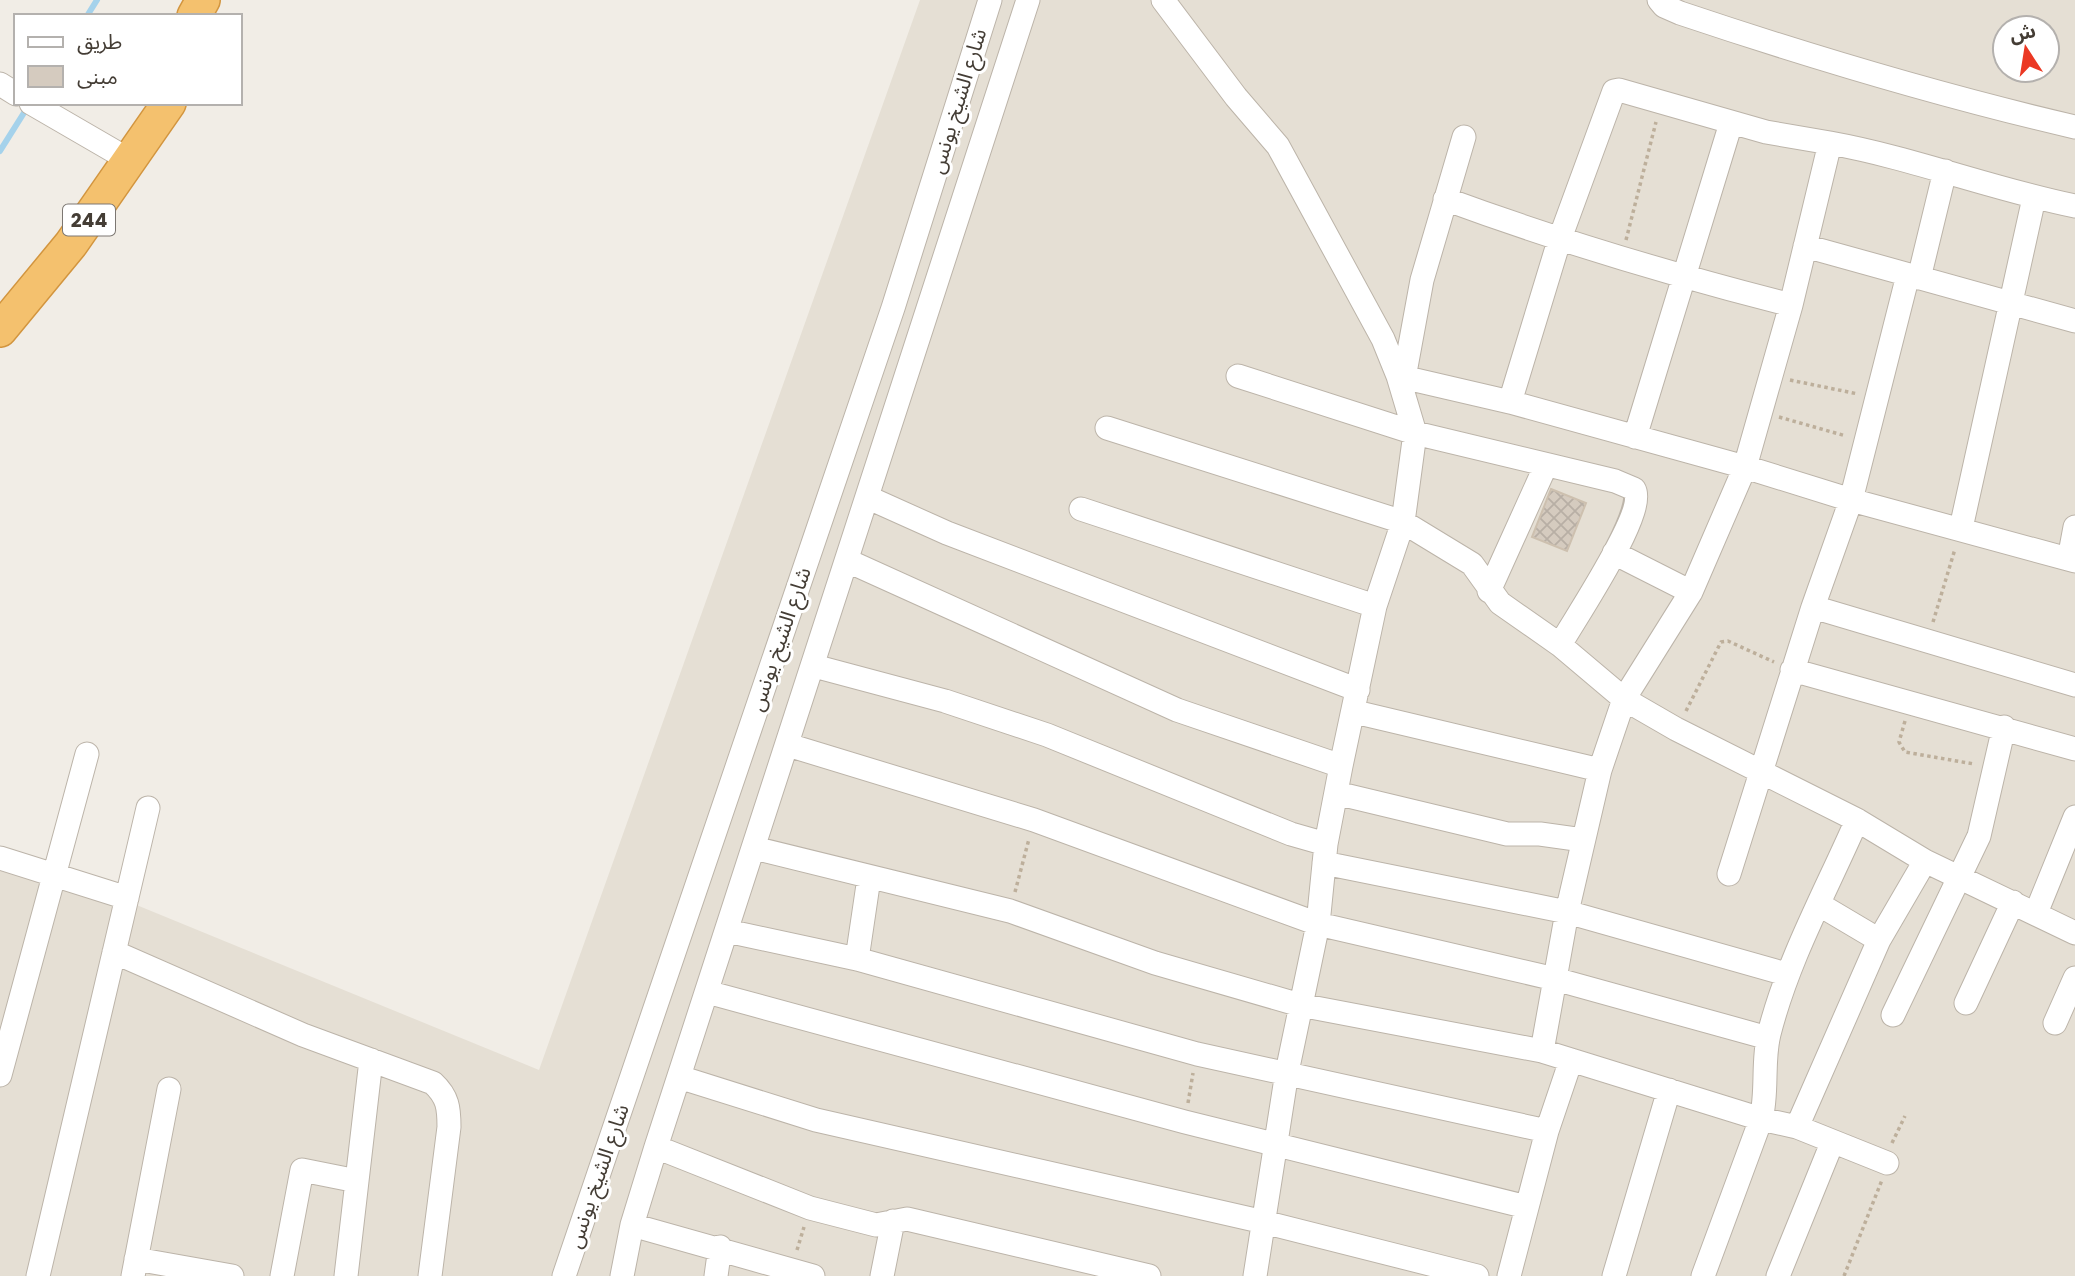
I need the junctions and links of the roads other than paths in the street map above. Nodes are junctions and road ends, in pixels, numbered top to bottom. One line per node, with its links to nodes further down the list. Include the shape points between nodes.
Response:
1 (990, 0): 37 (street, شارع الشيخ يونس)
2 (1028, 0): 34 (street, شارع الشيخ يونس)
3 (1163, 0): 27 (street, via 1278,146)
4 (1659, 0): 9 (street, via 1680,13 1793,51 1952,99)
5 (34, 105): 12 (street)
6 (142, 105): 12 (highway, 244)
7 (167, 105): 12 (highway, 244)
8 (1731, 123): 11 (street); 17 (street, via 1619,90 1610,94); 20 (street)
9 (2075, 127)
10 (1464, 137): 15 (street)
11 (1830, 143): 13 (street); 18 (street)
12 (121, 156): 21 (highway, 244); 25 (highway, 244, via 71,244)
13 (1945, 171): 14 (street); 19 (street)
14 (2034, 198): 16 (street); 22 (street)
15 (1444, 199): 17 (street); 27 (street)
16 (2075, 206)
17 (1559, 241): 20 (street); 28 (street)
18 (1805, 246): 19 (street); 23 (street)
19 (1914, 276): 22 (street); 35 (street)
20 (1686, 279): 23 (street); 31 (street)
21 (0, 297)
22 (2011, 304): 24 (street); 41 (street)
23 (1791, 305): 33 (street)
24 (2075, 321)
25 (0, 330)
26 (1238, 376): 30 (street)
27 (1401, 377): 28 (street); 30 (street)
28 (1510, 402): 31 (street)
29 (1107, 428): 38 (street)
30 (1415, 433): 32 (street); 38 (street)
31 (1635, 437): 33 (street)
32 (1546, 465): 42 (street, via 1634,489 1637,499); 45 (street)
33 (1745, 467): 35 (street); 46 (street)
34 (869, 498): 40 (street, شارع الشيخ يونس); 54 (street)
35 (1850, 500): 41 (street); 48 (street)
36 (1082, 509): 47 (street)
37 (822, 515): 40 (street); 123 (street, شارع الشيخ يونس)
38 (1403, 522): 45 (street, via 1472,564); 47 (street)
39 (2075, 527): 43 (street)
40 (859, 528): 44 (street, شارع الشيخ يونس)
41 (1961, 528): 43 (street)
42 (1614, 553): 46 (street); 49 (street)
43 (2072, 560)
44 (848, 561): 50 (street, شارع الشيخ يونس); 59 (street, via 1177,710)
45 (1489, 591): 49 (street)
46 (1691, 592): 53 (street)
47 (1375, 606): 54 (street)
48 (1813, 607): 51 (street); 52 (street)
49 (1560, 645): 53 (street)
50 (814, 666): 56 (street, شارع الشيخ يونس); 68 (street, via 945,701 1047,735 1292,834)
51 (1792, 670): 55 (street); 61 (street)
52 (2075, 685)
53 (1624, 699): 60 (street); 61 (street)
54 (1356, 701): 59 (street); 60 (street)
55 (2004, 727): 57 (street); 74 (street, via 1979,836)
56 (788, 745): 67 (street, شارع الشيخ يونس); 80 (street, via 1034,820)
57 (2075, 749)
58 (87, 754): 72 (street)
59 (1341, 766): 62 (street)
60 (1600, 769): 66 (street)
61 (1762, 771): 65 (street); 71 (street)
62 (1336, 793): 66 (street, via 1507,834); 68 (street)
63 (148, 808): 75 (street)
64 (2075, 817): 79 (street)
65 (1857, 820): 70 (street); 77 (street)
66 (1583, 840): 78 (street)
67 (754, 848): 73 (street); 81 (street, شارع الشيخ يونس)
68 (1325, 853): 78 (street); 80 (street)
69 (0, 858): 72 (street)
70 (1925, 861): 74 (street); 83 (street)
71 (1729, 874)
72 (54, 875): 75 (street); 99 (street)
73 (869, 878): 85 (street); 91 (street, via 1010,911 1155,963)
74 (1961, 878): 76 (street); 92 (street)
75 (127, 898): 84 (street)
76 (2013, 902): 79 (street); 90 (street)
77 (1820, 905): 83 (street); 86 (street)
78 (1567, 912): 86 (street); 88 (street)
79 (2036, 913): 82 (street)
80 (1318, 924): 88 (street); 91 (street)
81 (727, 931): 85 (street); 89 (street, شارع الشيخ يونس)
82 (2075, 933)
83 (1879, 940): 104 (street)
84 (114, 952): 96 (street); 118 (street)
85 (857, 959): 98 (street, via 1197,1054)
86 (1786, 974): 94 (street)
87 (2075, 978): 93 (street)
88 (1555, 979): 94 (street); 95 (street)
89 (707, 992): 100 (street, شارع الشيخ يونس); 107 (street)
90 (1966, 1003)
91 (1300, 1005): 95 (street); 98 (street)
92 (1893, 1015)
93 (2055, 1023)
94 (1768, 1038): 103 (street)
95 (1542, 1051): 97 (street)
96 (371, 1060): 110 (street); 122 (street, via 433,1083 448,1105)
97 (1571, 1060): 102 (street); 105 (street)
98 (1287, 1072): 105 (street); 107 (street)
99 (0, 1075)
100 (679, 1077): 108 (street, شارع الشيخ يونس); 113 (street, via 816,1120)
101 (169, 1089): 116 (street)
102 (1669, 1090): 103 (street); 131 (street)
103 (1761, 1119): 104 (street); 132 (street)
104 (1797, 1128): 106 (street)
105 (1547, 1130): 111 (street)
106 (1832, 1143): 109 (street); 133 (street)
107 (1274, 1145): 111 (street); 113 (street)
108 (656, 1147): 112 (street, via 810,1208 876,1225); 114 (street, شارع الشيخ يونس)
109 (1887, 1163)
110 (357, 1181): 120 (street, via 302,1170); 121 (street)
111 (1527, 1207): 130 (street)
112 (893, 1221): 126 (street); 127 (street, via 907,1219)
113 (1264, 1222): 128 (street); 129 (street)
114 (632, 1225): 115 (street); 124 (street, شارع الشيخ يونس)
115 (720, 1247): 117 (street); 125 (street)
116 (135, 1268): 119 (street)
117 (802, 1273)
118 (38, 1276)
119 (232, 1276)
120 (282, 1276)
121 (346, 1276)
122 (430, 1276)
123 (564, 1276)
124 (622, 1276)
125 (716, 1276)
126 (882, 1276)
127 (1149, 1276)
128 (1255, 1276)
129 (1477, 1276)
130 (1509, 1276)
131 (1614, 1276)
132 (1703, 1276)
133 (1778, 1276)

